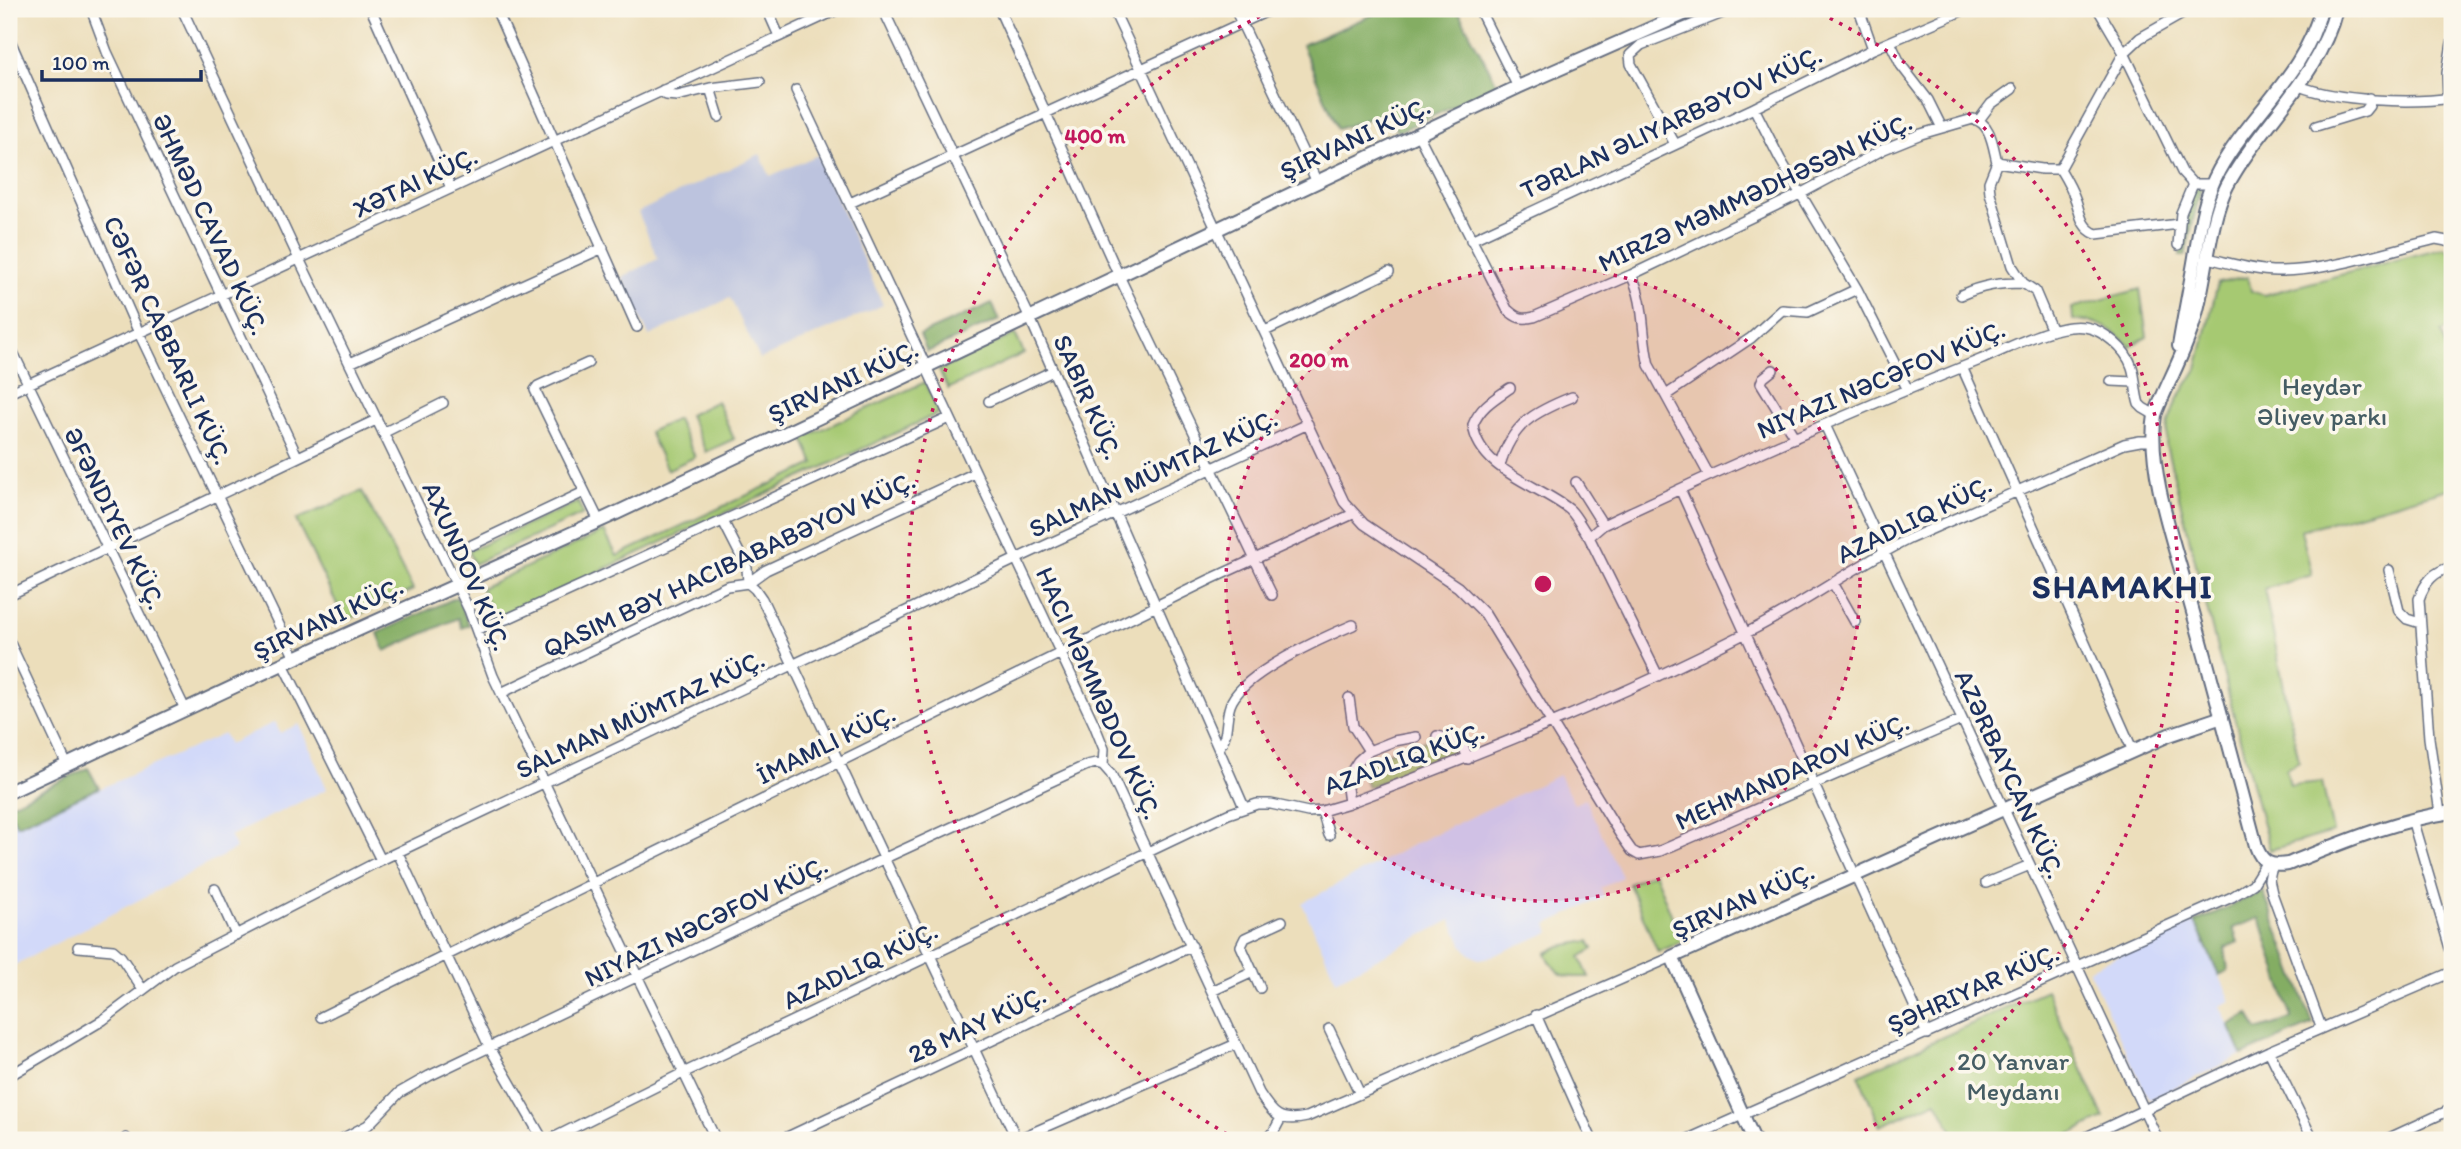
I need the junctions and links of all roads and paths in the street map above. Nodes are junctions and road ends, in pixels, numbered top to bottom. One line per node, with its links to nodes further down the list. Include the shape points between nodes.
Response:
1 (91, 9): 69 (street, ƏHMƏD CAVAD KÜÇ.)
2 (182, 9): 62 (street, AXUNDOV KÜÇ.)
3 (371, 9): 53 (street)
4 (496, 9): 45 (street)
5 (767, 9): 22 (street)
6 (839, 9): 22 (street, XƏTAI KÜÇ.)
7 (883, 9): 47 (street, SABIR KÜÇ.)
8 (999, 9): 39 (street)
9 (1113, 9): 28 (street)
10 (1236, 9): 21 (street)
11 (1272, 9): 21 (street)
12 (1479, 9): 31 (street)
13 (1695, 9): 31 (street, ŞIRVANI KÜÇ.)
14 (1733, 9): 46 (street, via 1641,46 1630,55)
15 (1858, 9): 26 (street)
16 (1966, 9): 24 (street, TƏRLAN ƏLIYARBƏYOV KÜÇ.)
17 (2098, 9): 27 (street)
18 (2191, 9): 27 (street, via 2140,38)
19 (2321, 9): 52 (street, via 2303,56)
20 (2336, 9): 30 (street, via 2321,52)
21 (1242, 23): 28 (street); 50 (street)
22 (779, 36): 34 (street, XƏTAI KÜÇ.)
23 (9, 38): 75 (street)
24 (1890, 43): 26 (street, TƏRLAN ƏLIYARBƏYOV KÜÇ.); 43 (street)
25 (2452, 43): 37 (street, via 2447,73)
26 (1873, 50): 38 (street, TƏRLAN ƏLIYARBƏYOV KÜÇ.)
27 (2124, 53): 49 (street); 51 (street, via 2182,172)
28 (1141, 69): 39 (street); 57 (street)
29 (760, 82): 32 (street)
30 (2299, 86): 36 (street, via 2321,94); 63 (street, via 2228,185)
31 (1518, 87): 44 (street, ŞIRVANI KÜÇ.)
32 (710, 88): 34 (street, via 670,97); 40 (street)
33 (2012, 89): 41 (street)
34 (663, 90): 45 (street, XƏTAI KÜÇ.)
35 (796, 90): 55 (street)
36 (2369, 98): 37 (street); 42 (street, via 2365,111)
37 (2450, 98)
38 (1754, 108): 46 (street, TƏRLAN ƏLIYARBƏYOV KÜÇ.); 54 (street)
39 (1046, 113): 47 (street); 66 (street)
40 (719, 117)
41 (1979, 120): 43 (street, MIRZƏ MƏMMƏDHƏSƏN KÜÇ.); 48 (street, via 1988,132)
42 (2316, 126)
43 (1942, 128): 54 (street, MIRZƏ MƏMMƏDHƏSƏN KÜÇ., via 1884,149)
44 (1418, 134): 50 (street, ŞIRVANI KÜÇ.); 58 (street)
45 (555, 140): 53 (street, XƏTAI KÜÇ.); 61 (street)
46 (1675, 144): 58 (street, TƏRLAN ƏLIYARBƏYOV KÜÇ.)
47 (954, 154): 55 (street); 71 (street, SABIR KÜÇ.)
48 (1997, 162): 49 (street); 67 (street, via 1990,193 2012,266)
49 (2060, 169): 56 (street, via 2076,199 2081,222 2096,234)
50 (1317, 181): 57 (street, ŞIRVANI KÜÇ.)
51 (2193, 184): 52 (street); 56 (street)
52 (2212, 184): 79 (street)
53 (451, 188): 62 (street, XƏTAI KÜÇ.)
54 (1800, 194): 65 (street, MIRZƏ MƏMMƏDHƏSƏN KÜÇ.); 68 (street)
55 (850, 203): 80 (street)
56 (2179, 224): 60 (street)
57 (1217, 229): 66 (street, ŞIRVANI KÜÇ.); 73 (street)
58 (1471, 240): 65 (street, MIRZƏ MƏMMƏDHƏSƏN KÜÇ., via 1507,309 1523,319)
59 (2452, 242): 63 (street, via 2436,239 2290,271)
60 (2178, 245)
61 (603, 248): 72 (street); 77 (street)
62 (299, 258): 69 (street, XƏTAI KÜÇ.); 77 (street, AXUNDOV KÜÇ.)
63 (2208, 258): 79 (street, via 2195,319)
64 (1389, 272): 73 (street)
65 (1631, 275): 90 (street, via 1640,299 1649,365)
66 (1119, 276): 71 (street, ŞIRVANI KÜÇ.); 104 (street)
67 (2023, 283): 70 (street, via 1993,283); 74 (street, via 2035,291)
68 (1857, 289): 88 (street); 90 (street, via 1808,312 1782,310 1756,334)
69 (221, 295): 75 (street, XƏTAI KÜÇ.); 102 (street, ƏHMƏD CAVAD KÜÇ.)
70 (1961, 295)
71 (1030, 318): 80 (street, ŞIRVANI KÜÇ.); 83 (street, SABIR KÜÇ.)
72 (637, 327)
73 (1265, 331): 97 (street)
74 (2052, 331): 81 (street, NIYAZI NƏCƏFOV KÜÇ.); 85 (street, NIYAZI NƏCƏFOV KÜÇ., via 2083,326 2102,333 2127,357)
75 (139, 332): 86 (street, XƏTAI KÜÇ.); 111 (street)
76 (9, 344): 86 (street, ƏFƏNDIYEV KÜÇ.)
77 (350, 363): 96 (street, AXUNDOV KÜÇ.)
78 (588, 363): 110 (street, via 535,390)
79 (2176, 364): 94 (street)
80 (925, 367): 95 (street); 114 (street, ŞIRVANI KÜÇ.)
81 (1962, 367): 88 (street, NIYAZI NƏCƏFOV KÜÇ.); 109 (street)
82 (1773, 370): 100 (street, via 1761,383)
83 (1053, 371): 92 (street); 113 (street, SABIR KÜÇ.)
84 (2111, 381): 85 (street)
85 (2134, 382): 94 (street, NIYAZI NƏCƏFOV KÜÇ., via 2139,404)
86 (28, 384): 89 (street, XƏTAI KÜÇ.); 119 (street, ƏFƏNDIYEV KÜÇ.)
87 (1510, 388): 103 (street, via 1484,407 1472,425 1479,443)
88 (1909, 390): 98 (street, NIYAZI NƏCƏFOV KÜÇ.)
89 (9, 393)
90 (1666, 396): 106 (street)
91 (1572, 397): 103 (street, via 1527,419 1505,448)
92 (989, 401)
93 (443, 403): 99 (street)
94 (2155, 415): 101 (street)
95 (949, 418): 105 (street); 115 (street)
96 (376, 420): 99 (street, AXUNDOV KÜÇ.); 102 (street)
97 (1308, 424): 104 (street, SALMAN MÜMTAZ KÜÇ.); 112 (street)
98 (1825, 425): 100 (street, NIYAZI NƏCƏFOV KÜÇ.); 120 (street, AZƏRBAYCAN KÜÇ.)
99 (383, 433): 127 (street, AXUNDOV KÜÇ.)
100 (1795, 438): 106 (street, NIYAZI NƏCƏFOV KÜÇ.)
101 (2153, 441): 109 (street, via 2124,444); 144 (street, via 2171,529)
102 (297, 456): 111 (street)
103 (1500, 465): 117 (street, via 1569,509)
104 (1211, 471): 113 (street, SALMAN MÜMTAZ KÜÇ.); 121 (street)
105 (975, 473): 122 (street); 125 (street, via 766,570)
106 (1709, 475): 108 (street, NIYAZI NƏCƏFOV KÜÇ.)
107 (1576, 482): 116 (street)
108 (1680, 489): 116 (street, NIYAZI NƏCƏFOV KÜÇ.); 135 (street)
109 (2019, 491): 120 (street); 151 (street)
110 (584, 492): 114 (street); 118 (street)
111 (218, 494): 119 (street); 138 (street)
112 (1353, 513): 121 (street); 146 (street, via 1477,604)
113 (1117, 514): 122 (street, SALMAN MÜMTAZ KÜÇ.); 130 (street, SABIR KÜÇ.)
114 (599, 521): 127 (street, ŞIRVANI KÜÇ.)
115 (723, 521): 125 (street, via 747,568); 134 (street)
116 (1603, 525): 117 (street, NIYAZI NƏCƏFOV KÜÇ.)
117 (1589, 537): 140 (street)
118 (472, 545)
119 (106, 548): 128 (street); 143 (street, ƏFƏNDIYEV KÜÇ.)
120 (1883, 552): 126 (street); 145 (street, AZƏRBAYCAN KÜÇ.)
121 (1255, 558): 129 (street); 130 (street)
122 (1016, 559): 137 (street); 139 (street, SALMAN MÜMTAZ KÜÇ.)
123 (2452, 567): 132 (street, via 2437,572 2423,587)
124 (2389, 570): 132 (street, via 2399,611)
125 (748, 583): 139 (street, via 762,599); 141 (street, via 727,586)
126 (1833, 583): 131 (street); 135 (street)
127 (457, 584): 134 (street, AXUNDOV KÜÇ.); 138 (street, ŞIRVANI KÜÇ.)
128 (9, 595)
129 (1272, 595)
130 (1157, 605): 137 (street); 149 (street, SABIR KÜÇ.)
131 (1855, 622)
132 (2420, 624): 163 (street, via 2430,738)
133 (1353, 625): 149 (street, via 1311,643 1238,690)
134 (477, 629): 141 (street, AXUNDOV KÜÇ.)
135 (1745, 634): 140 (street); 157 (street)
136 (9, 641): 154 (street)
137 (1060, 653): 153 (street); 155 (street, via 1104,749)
138 (289, 661): 143 (street, ŞIRVANI KÜÇ.); 169 (street)
139 (793, 666): 153 (street); 156 (street, SALMAN MÜMTAZ KÜÇ.)
140 (1658, 676): 146 (street)
141 (501, 693): 156 (street, AXUNDOV KÜÇ.)
142 (1349, 698): 150 (street, via 1353,726)
143 (185, 709): 154 (street, ŞIRVANI KÜÇ.)
144 (2222, 717): 151 (street, ŞIRVAN KÜÇ.); 170 (street, via 2259,856)
145 (1961, 720): 157 (street, MEHMANDAROV KÜÇ.); 161 (street, AZƏRBAYCAN KÜÇ.)
146 (1553, 724): 152 (street); 157 (street, MEHMANDAROV KÜÇ., via 1620,834 1639,855 1660,851)
147 (1437, 736): 152 (street, via 1464,745)
148 (1416, 737): 150 (street)
149 (1219, 747): 160 (street, SABIR KÜÇ.)
150 (1369, 751): 159 (street, via 1346,780)
151 (2133, 751): 161 (street, ŞIRVAN KÜÇ.)
152 (1468, 759): 159 (street)
153 (837, 761): 168 (street); 173 (street)
154 (67, 765): 158 (street, ŞIRVANI KÜÇ.)
155 (1103, 765): 166 (street); 168 (street, NIYAZI NƏCƏFOV KÜÇ., via 1087,765)
156 (543, 783): 167 (street, SALMAN MÜMTAZ KÜÇ.); 173 (street, AXUNDOV KÜÇ.)
157 (1814, 784): 172 (street)
158 (9, 792)
159 (1349, 803): 162 (street)
160 (1244, 807): 162 (street, via 1265,804); 166 (street)
161 (2003, 810): 171 (street, AZƏRBAYCAN KÜÇ.); 172 (street, ŞIRVAN KÜÇ.)
162 (1322, 811): 165 (street)
163 (2446, 813): 164 (street)
164 (2412, 819): 170 (street, via 2288,864); 181 (street)
165 (1329, 835)
166 (1147, 851): 178 (street); 180 (street)
167 (398, 853): 169 (street, SALMAN MÜMTAZ KÜÇ.); 182 (street)
168 (883, 859): 180 (street); 187 (street, NIYAZI NƏCƏFOV KÜÇ.)
169 (381, 860): 177 (street, SALMAN MÜMTAZ KÜÇ.)
170 (2269, 864): 184 (street, ŞƏHRIYAR KÜÇ., via 2243,891); 193 (street, via 2272,893)
171 (2029, 865): 174 (street); 184 (street, AZƏRBAYCAN KÜÇ.)
172 (1855, 876): 183 (street, ŞIRVAN KÜÇ.); 195 (street)
173 (592, 883): 182 (street); 187 (street, AXUNDOV KÜÇ.)
174 (1986, 883)
175 (215, 889): 177 (street)
176 (1282, 921): 185 (street, via 1241,942)
177 (236, 935): 189 (street, SALMAN MÜMTAZ KÜÇ., via 175,966)
178 (1192, 946): 190 (street); 198 (street, 28 MAY KÜÇ.)
179 (78, 947): 189 (street, via 113,950)
180 (929, 955): 198 (street); 200 (street)
181 (2452, 955)
182 (446, 957): 192 (street); 197 (street)
183 (1672, 957): 191 (street, ŞIRVAN KÜÇ.); 205 (street)
184 (2077, 967): 195 (street, ŞƏHRIYAR KÜÇ.); 203 (street, AZƏRBAYCAN KÜÇ.)
185 (1253, 972): 188 (street); 190 (street)
186 (2452, 972): 193 (street)
187 (637, 977): 197 (street, NIYAZI NƏCƏFOV KÜÇ.); 200 (street, AXUNDOV KÜÇ.)
188 (1261, 988)
189 (143, 990): 201 (street, SALMAN MÜMTAZ KÜÇ., via 103,1020)
190 (1212, 991): 196 (street)
191 (1536, 1015): 202 (street, ŞIRVAN KÜÇ.); 214 (street)
192 (321, 1017)
193 (2321, 1027): 199 (street)
194 (1328, 1028): 202 (street)
195 (1927, 1034): 205 (street, ŞƏHRIYAR KÜÇ.)
196 (1236, 1044): 206 (street, via 1259,1093); 212 (street)
197 (490, 1048): 207 (street, NIYAZI NƏCƏFOV KÜÇ., via 407,1087 369,1125); 208 (street)
198 (974, 1049): 211 (street, 28 MAY KÜÇ.); 212 (street)
199 (2269, 1051): 203 (street); 219 (street)
200 (683, 1073): 209 (street); 210 (street, AXUNDOV KÜÇ.)
201 (9, 1076)
202 (1360, 1094): 206 (street, ŞIRVAN KÜÇ., via 1307,1117)
203 (2144, 1110): 217 (street); 218 (street, AZƏRBAYCAN KÜÇ.)
204 (2451, 1111): 220 (street)
205 (1743, 1115): 215 (street, ŞƏHRIYAR KÜÇ.); 216 (street)
206 (1281, 1118): 213 (street)
207 (340, 1140)
208 (543, 1140)
209 (549, 1140)
210 (716, 1140)
211 (780, 1140)
212 (1017, 1140)
213 (1264, 1140)
214 (1592, 1140)
215 (1686, 1140)
216 (1754, 1140)
217 (2080, 1140)
218 (2158, 1140)
219 (2313, 1140)
220 (2385, 1140)

